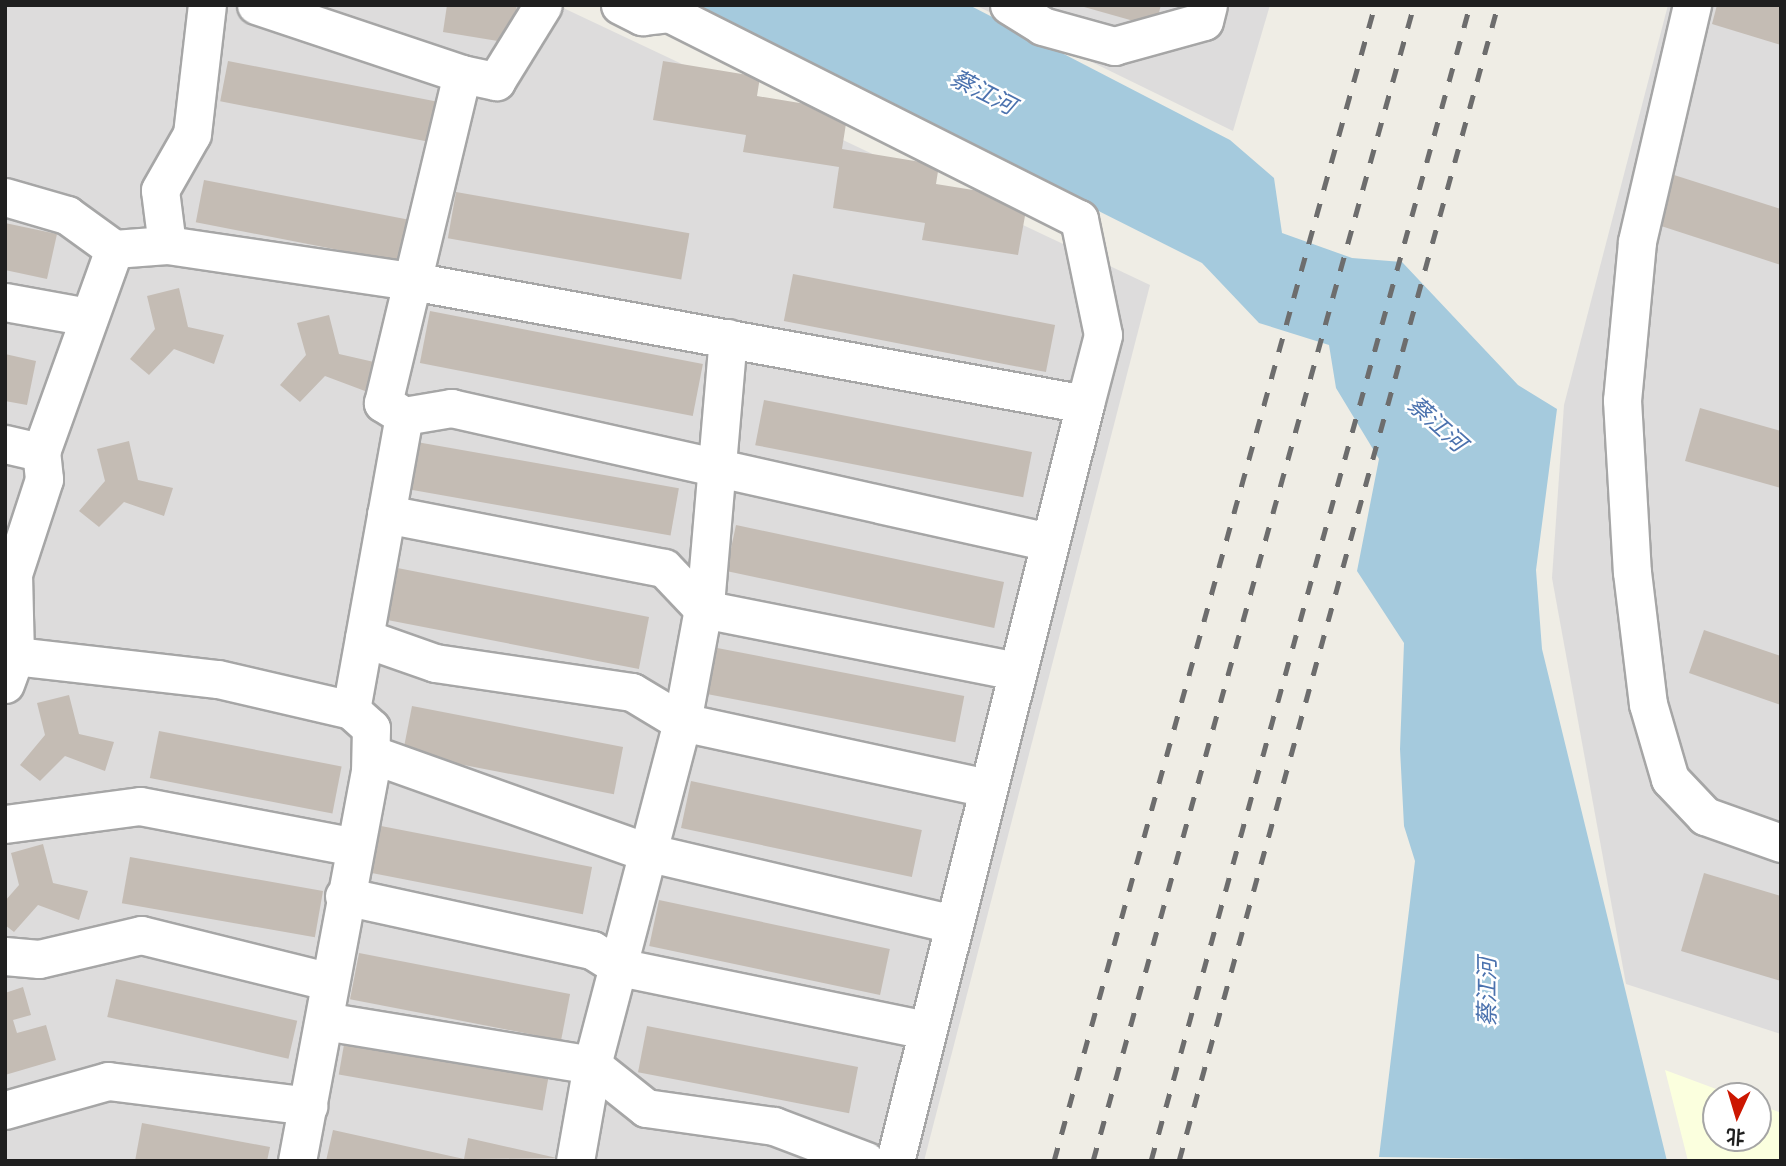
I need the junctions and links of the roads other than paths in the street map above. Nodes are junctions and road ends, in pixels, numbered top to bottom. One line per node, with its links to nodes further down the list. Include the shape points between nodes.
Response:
1 (207, 5): 10 (lane, via 192,134 160,190)
2 (256, 5): 8 (lane)
3 (543, 5): 8 (lane, via 496,81)
4 (620, 5): 16 (lane, via 642,16 669,13 1079,219 1103,335)
5 (1009, 5): 6 (lane, via 1042,26 1114,46 1204,21)
6 (1208, 5)
7 (1692, 5): 32 (lane, via 1637,242 1622,400 1632,572 1648,704 1670,779 1705,816)
8 (462, 74): 12 (lane)
9 (5, 197): 11 (lane, via 67,215)
10 (167, 245): 11 (lane); 12 (lane)
11 (114, 249): 14 (lane)
12 (412, 281): 15 (lane); 17 (lane, via 383,403)
13 (5, 302): 14 (lane)
14 (88, 317): 19 (lane)
15 (728, 338): 16 (lane); 20 (lane)
16 (1085, 404): 22 (lane)
17 (404, 416): 20 (lane, via 451,408 630,444); 21 (lane)
18 (5, 444): 19 (lane)
19 (41, 452): 25 (lane, via 44,479 13,574)
20 (721, 473): 22 (lane); 23 (lane)
21 (386, 514): 23 (lane, via 664,568); 24 (lane)
22 (1049, 542): 26 (lane)
23 (703, 609): 26 (lane); 28 (lane)
24 (363, 638): 27 (lane); 28 (lane, via 435,663 632,692)
25 (10, 670): 27 (lane, via 218,679)
26 (1017, 671): 30 (lane)
27 (351, 709): 29 (lane, via 371,728)
28 (682, 722): 30 (lane); 34 (lane)
29 (371, 754): 33 (lane); 34 (lane)
30 (987, 788): 36 (lane)
31 (5, 824): 33 (lane, via 140,806)
32 (1781, 843)
33 (355, 847): 35 (lane)
34 (646, 852): 36 (lane); 38 (lane)
35 (344, 895): 38 (lane, via 592,950); 39 (lane)
36 (954, 925): 41 (lane)
37 (5, 956): 39 (lane, via 39,959 141,935)
38 (619, 967): 41 (lane); 42 (lane)
39 (327, 981): 40 (lane)
40 (324, 1020): 42 (lane); 43 (lane)
41 (927, 1030): 48 (lane)
42 (592, 1065): 46 (lane); 47 (lane, via 646,1108 774,1126)
43 (308, 1106): 44 (lane, via 108,1081); 45 (lane)
44 (5, 1110)
45 (297, 1161)
46 (575, 1161)
47 (866, 1161)
48 (895, 1161)

